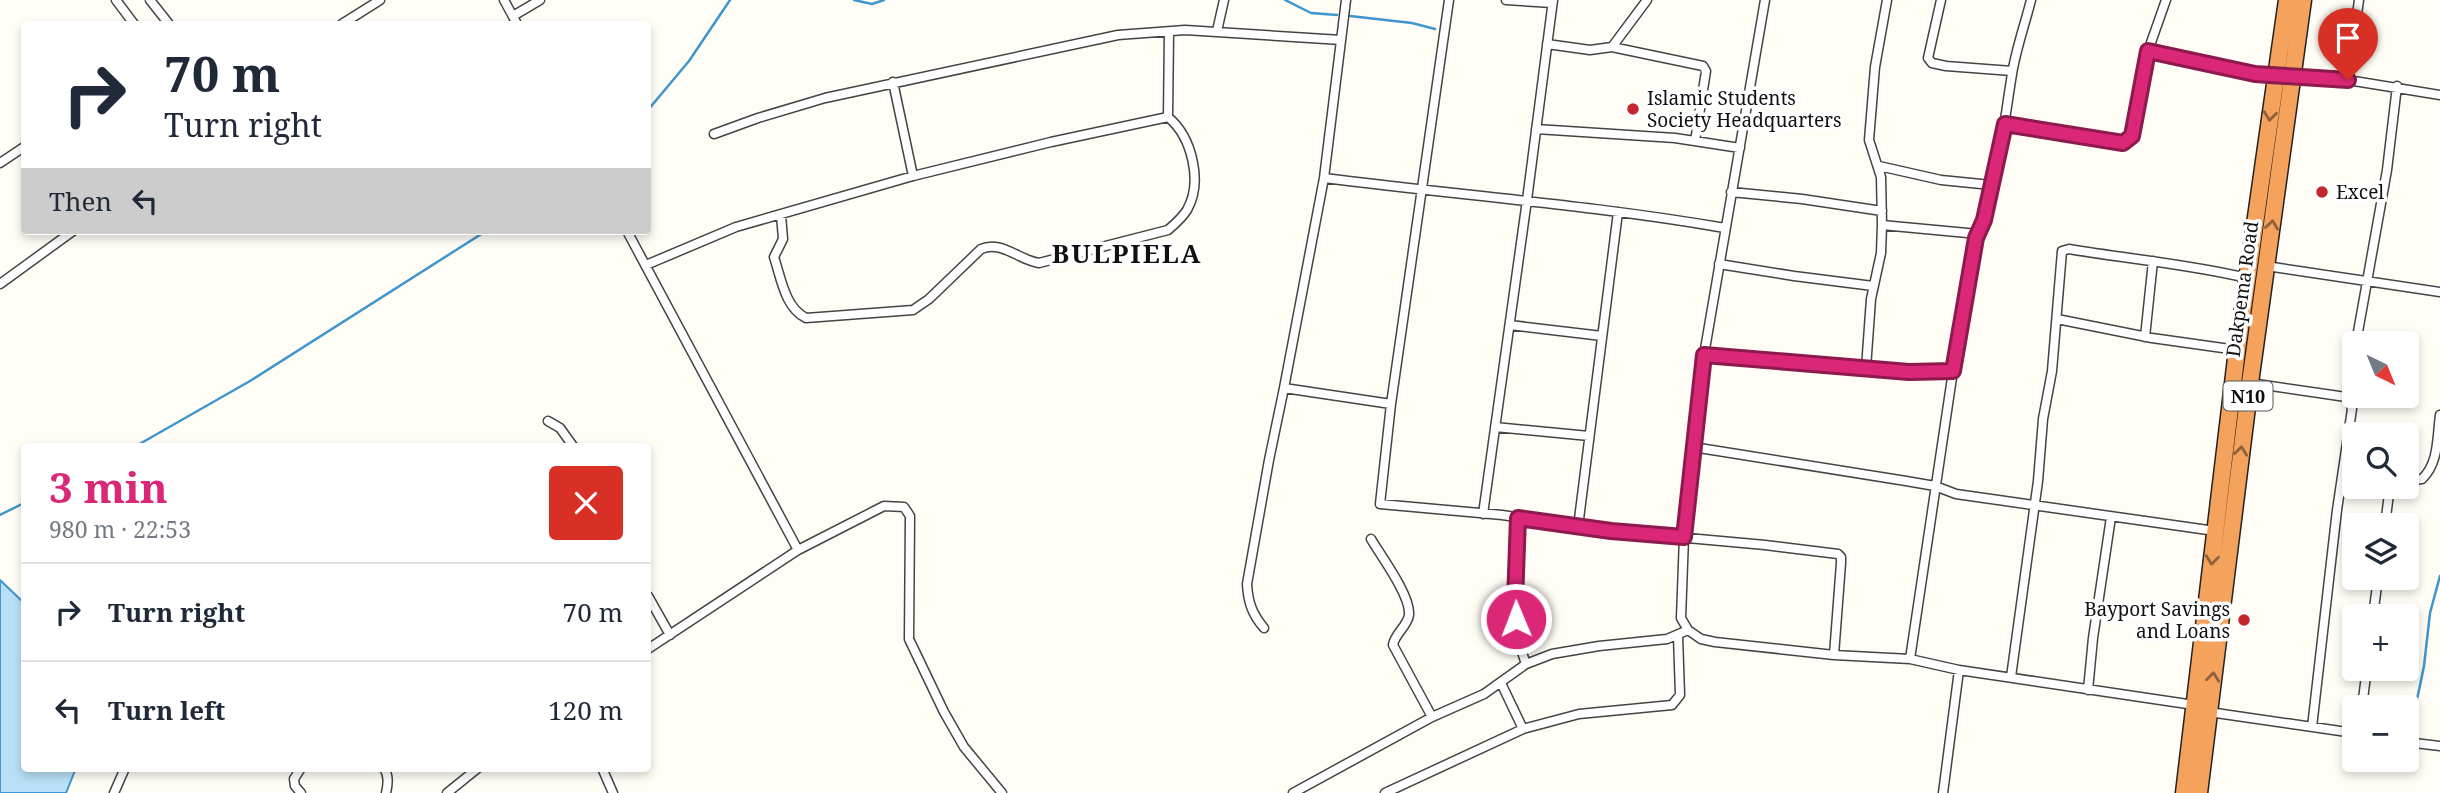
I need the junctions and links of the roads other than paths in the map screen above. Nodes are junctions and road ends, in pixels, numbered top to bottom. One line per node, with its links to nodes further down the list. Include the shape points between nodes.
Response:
1 (116, 0): 21 (street)
2 (150, 0): 22 (street)
3 (380, 0): 23 (street)
4 (504, 0): 20 (street)
5 (540, 0): 20 (street)
6 (1224, 0): 24 (street)
7 (1346, 0): 26 (street)
8 (1449, 0): 48 (street)
9 (1506, 0): 19 (street)
10 (1647, 0): 28 (street)
11 (1765, 0): 41 (street)
12 (1887, 0): 44 (street, via 1869,140)
13 (1941, 0): 30 (street, via 1928,58 1931,62)
14 (2031, 0): 30 (street)
15 (2166, 0): 29 (street)
16 (2287, 0): 31 (highway, Dakpema Road / N10)
17 (2303, 0): 31 (highway, Dakpema Road / N10)
18 (2359, 0): 32 (street)
19 (1552, 1): 27 (street)
20 (515, 20)
21 (132, 21)
22 (167, 21)
23 (347, 21)
24 (1217, 31): 25 (street); 26 (street)
25 (1169, 32): 33 (street, via 1118,35); 36 (street)
26 (1341, 40): 46 (street)
27 (1547, 44): 28 (street, via 1590,50); 38 (street)
28 (1612, 47): 40 (street, via 1703,66 1706,71)
29 (2148, 51): 31 (street, via 2225,69); 37 (street, via 2132,136 2127,141)
30 (2012, 71): 37 (street)
31 (2283, 76): 32 (street); 62 (highway, Dakpema Road / N10, one-way to 31); 63 (highway, Dakpema Road / N10, one-way to 63)
32 (2348, 80): 34 (street)
33 (893, 82): 39 (street, via 825,98); 45 (street)
34 (2397, 86): 35 (street); 64 (street)
35 (2440, 95)
36 (1168, 117): 45 (street); 53 (street, via 1180,128 1194,165 1189,207 1168,230 1039,263 989,245 913,310 806,318 797,313 774,257 783,239)
37 (2005, 124): 47 (street)
38 (1536, 129): 40 (street); 50 (street)
39 (714, 134)
40 (1695, 141): 41 (street)
41 (1740, 148): 49 (street)
42 (21, 149): 43 (street)
43 (0, 163)
44 (1879, 166): 47 (street); 51 (street)
45 (913, 176): 53 (street)
46 (1324, 178): 48 (street); 78 (street)
47 (1991, 185): 56 (street)
48 (1422, 191): 50 (street); 79 (street)
49 (1731, 192): 51 (street); 55 (street)
50 (1527, 200): 52 (street); 69 (street)
51 (1882, 211): 54 (street)
52 (1618, 212): 55 (street); 71 (street)
53 (781, 215): 61 (street, via 736,227)
54 (1882, 225): 56 (street); 66 (street)
55 (1725, 228): 60 (street)
56 (1978, 234): 76 (street)
57 (67, 235): 65 (street)
58 (629, 235): 61 (street)
59 (2153, 261): 63 (street); 68 (street, via 2062,251); 72 (street)
60 (1719, 264): 66 (street); 74 (street)
61 (646, 265): 98 (street)
62 (2266, 266): 64 (street); 77 (highway, Dakpema Road / N10)
63 (2248, 278): 73 (highway, Dakpema Road / N10)
64 (2366, 281): 67 (street); 70 (street)
65 (0, 284)
66 (1873, 286): 75 (street)
67 (2440, 292)
68 (2057, 319): 72 (street); 90 (street)
69 (1510, 325): 71 (street); 83 (street)
70 (2358, 331)
71 (1602, 336): 84 (street)
72 (2145, 337): 73 (street)
73 (2237, 351): 95 (highway, Dakpema Road / N10)
74 (1704, 355): 75 (street); 86 (street)
75 (1866, 368): 76 (street)
76 (1953, 371): 88 (street)
77 (2250, 383): 82 (street, via 2346,397); 112 (highway, Dakpema Road / N10, one-way to 77)
78 (1284, 388): 79 (street); 100 (street, via 1247,584 1248,600)
79 (1391, 404): 91 (street, via 1380,504)
80 (2440, 415): 87 (street, via 2434,461)
81 (548, 421): 85 (street)
82 (2351, 422)
83 (1495, 427): 84 (street); 91 (street)
84 (1590, 436): 94 (street)
85 (571, 443)
86 (1693, 447): 88 (street); 96 (street)
87 (2419, 480)
88 (1935, 486): 90 (street, via 1956,494); 106 (street)
89 (2342, 495): 114 (street)
90 (2034, 506): 92 (street); 109 (street)
91 (1483, 514): 93 (street)
92 (2111, 517): 95 (street); 111 (street)
93 (1518, 518): 94 (street); 107 (street, via 1515,601 1517,636)
94 (1578, 527): 96 (street)
95 (2215, 531): 112 (highway, Dakpema Road / N10, one-way to 112)
96 (1684, 537): 101 (street, via 1680,603); 105 (street, via 1838,554)
97 (1371, 539): 113 (street, via 1407,601 1406,624 1393,645)
98 (798, 551): 102 (street); 129 (street, via 884,506 904,507 910,516 909,639 964,747)
99 (651, 601): 102 (street)
100 (1264, 628)
101 (1688, 630): 103 (street); 105 (street, via 1715,642)
102 (670, 635): 104 (street)
103 (1678, 636): 107 (street, via 1552,654); 115 (street, via 1680,695 1675,703 1580,714)
104 (651, 647)
105 (1834, 655): 106 (street)
106 (1910, 659): 108 (street)
107 (1526, 664): 110 (street)
108 (1959, 670): 109 (street); 132 (street)
109 (2011, 677): 111 (street)
110 (1501, 683): 113 (street); 115 (street)
111 (2088, 690): 112 (street)
112 (2202, 709): 114 (street); 133 (highway, Dakpema Road / N10); 134 (highway, Dakpema Road / N10)
113 (1432, 716): 130 (street)
114 (2312, 727): 116 (street)
115 (1523, 729): 131 (street)
116 (2342, 731)
117 (2419, 744): 118 (street)
118 (2440, 746)
119 (123, 772): 124 (street)
120 (298, 772): 125 (street, via 294,779)
121 (386, 772): 126 (street)
122 (473, 772): 127 (street)
123 (605, 772): 128 (street)
124 (114, 793)
125 (301, 793)
126 (386, 793)
127 (447, 793)
128 (613, 793)
129 (1002, 793)
130 (1293, 793)
131 (1385, 793)
132 (1943, 793)
133 (2184, 793)
134 (2199, 793)

